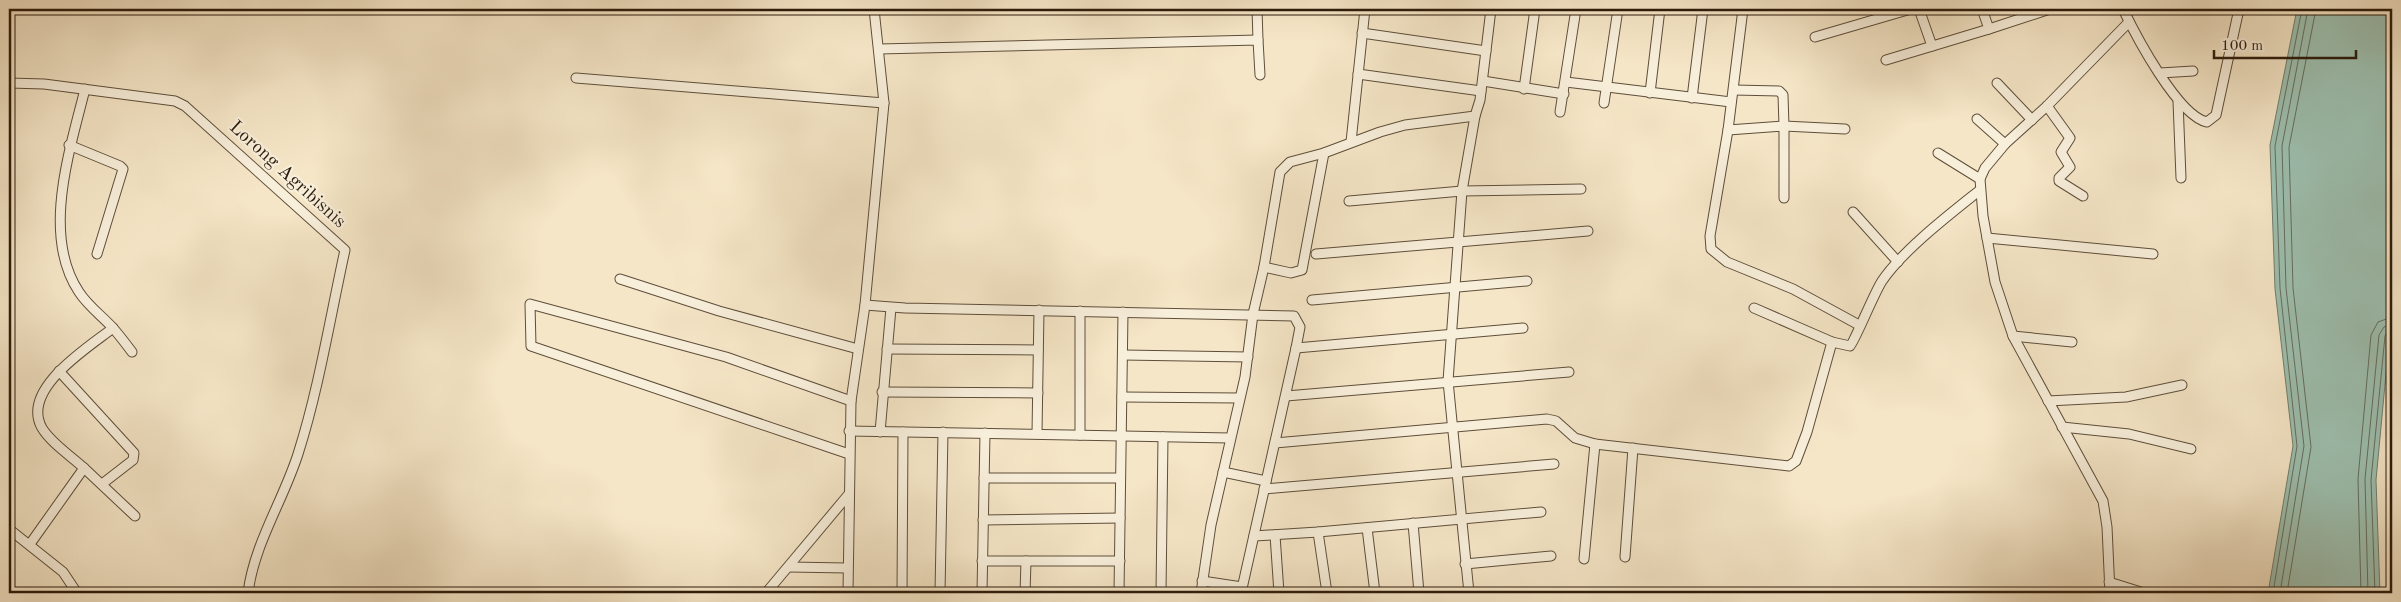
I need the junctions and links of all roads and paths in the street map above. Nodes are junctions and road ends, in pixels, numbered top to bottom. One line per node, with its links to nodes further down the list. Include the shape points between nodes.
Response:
1 (874, 9): 23 (street)
2 (1257, 9): 21 (street)
3 (1365, 9): 19 (street)
4 (1492, 9): 24 (street)
5 (1535, 9): 37 (street)
6 (1576, 9): 31 (street)
7 (1618, 9): 35 (street)
8 (1660, 9): 39 (street)
9 (1703, 9): 41 (street)
10 (1744, 9): 38 (street)
11 (1911, 9): 20 (street)
12 (1919, 9): 22 (street)
13 (1982, 9): 18 (street)
14 (2050, 9): 18 (street)
15 (2123, 9): 17 (street)
16 (2237, 9): 44 (street, via 2229,60 2214,119 2200,120)
17 (2129, 22): 27 (street); 46 (street)
18 (1989, 29): 22 (street)
19 (1362, 33): 24 (street); 28 (street)
20 (1814, 37)
21 (1258, 40): 23 (street); 29 (street)
22 (1932, 46): 25 (street)
23 (879, 49): 42 (street)
24 (1486, 51): 34 (street)
25 (1886, 60)
26 (2193, 71): 27 (street)
27 (2160, 73): 44 (street)
28 (1358, 74): 34 (street); 54 (street)
29 (1260, 75)
30 (576, 78): 42 (street)
31 (1566, 82): 35 (street); 40 (street)
32 (9, 83): 36 (street, Lorong Agribisnis)
33 (1997, 83): 50 (street)
34 (1482, 86): 37 (street); 48 (street)
35 (1608, 86): 39 (street); 45 (street)
36 (85, 89): 56 (street); 163 (street, Lorong Agribisnis, via 175,101 185,106 345,250 308,420 297,457 253,566)
37 (1524, 89): 40 (street)
38 (1734, 90): 43 (street); 51 (street, via 1781,92)
39 (1650, 93): 41 (street)
40 (1564, 94): 47 (street)
41 (1692, 98): 43 (street)
42 (884, 102): 80 (street)
43 (1731, 102): 53 (street)
44 (2178, 102): 59 (street)
45 (1604, 103)
46 (2047, 106): 50 (street); 64 (street, via 2070,138 2061,152 2070,167 2059,182)
47 (1560, 112)
48 (1475, 116): 54 (street, via 1405,125); 61 (street)
49 (1977, 119): 55 (street)
50 (2032, 120): 55 (street)
51 (1784, 126): 52 (street); 53 (street); 65 (street)
52 (1845, 129)
53 (1728, 130): 87 (street, via 1710,250 1727,262 1793,289)
54 (1351, 142): 57 (street)
55 (2005, 144): 60 (street, via 1984,168)
56 (70, 145): 71 (street, via 123,169); 88 (street, via 63,195 63,259 80,293)
57 (1324, 153): 75 (street, via 1290,162 1280,172); 75 (street, via 1302,270 1291,273)
58 (1938, 153): 60 (street)
59 (2181, 178)
60 (1980, 179): 63 (street)
61 (1463, 186): 62 (street); 66 (street); 70 (street)
62 (1581, 189)
63 (1980, 190): 69 (street); 74 (street)
64 (2084, 196)
65 (1784, 198)
66 (1350, 201)
67 (1852, 212): 74 (street)
68 (1588, 231): 70 (street)
69 (1987, 238): 73 (street); 91 (street, via 1995,282)
70 (1459, 242): 72 (street); 78 (street)
71 (97, 254)
72 (1316, 254)
73 (2153, 254)
74 (1898, 262): 87 (street, via 1882,281)
75 (1264, 268): 86 (street)
76 (620, 279): 95 (street, via 719,311)
77 (1526, 281): 78 (street)
78 (1453, 288): 79 (street); 90 (street)
79 (1312, 300)
80 (864, 305): 81 (street); 95 (street)
81 (891, 308): 83 (street); 96 (street)
82 (1754, 308): 92 (street)
83 (1039, 310): 84 (street); 97 (street)
84 (1080, 311): 85 (street); 120 (street)
85 (1123, 312): 86 (street); 99 (street)
86 (1253, 314): 94 (street, via 1294,316 1300,327); 100 (street)
87 (1859, 325): 92 (street, via 1850,346)
88 (113, 328): 98 (street); 101 (street)
89 (1524, 328): 90 (street)
90 (1451, 335): 94 (street); 103 (street)
91 (2013, 336): 93 (street); 111 (street)
92 (1832, 342): 126 (street, via 1807,432 1791,466)
93 (2072, 342)
94 (1296, 348): 108 (street)
95 (858, 349): 110 (street)
96 (887, 349): 97 (street); 105 (street)
97 (1038, 350): 106 (street)
98 (132, 352)
99 (1123, 355): 100 (street); 107 (street)
100 (1248, 357): 109 (street)
101 (59, 371): 130 (street, via 44,392 40,423 47,435); 135 (street, via 134,453 133,460)
102 (1568, 372): 103 (street)
103 (1448, 381): 108 (street); 113 (street)
104 (2182, 385): 111 (street, via 2126,397)
105 (882, 392): 106 (street); 115 (street)
106 (1038, 393): 119 (street)
107 (1122, 396): 109 (street); 121 (street)
108 (1286, 396): 124 (street)
109 (1238, 398): 123 (street)
110 (851, 401): 114 (street); 128 (street, via 726,357 530,304 531,346)
111 (2048, 401): 112 (street)
112 (2062, 427): 127 (street, via 2129,434); 160 (street, via 2102,501 2107,527)
113 (1451, 428): 124 (street); 125 (street, via 1547,419 1556,421 1575,438); 132 (street)
114 (849, 431): 115 (street); 128 (street)
115 (880, 432): 116 (street)
116 (903, 432): 117 (street); 167 (street)
117 (943, 432): 118 (street); 168 (street)
118 (985, 433): 119 (street); 133 (street)
119 (1037, 433): 120 (street)
120 (1080, 435): 121 (street)
121 (1121, 436): 122 (street); 134 (street)
122 (1163, 437): 123 (street); 172 (street)
123 (1230, 438): 131 (street)
124 (1275, 443): 136 (street)
125 (1595, 444): 126 (street); 152 (street)
126 (1633, 448): 151 (street)
127 (2191, 449)
128 (849, 454): 137 (street)
129 (1554, 464): 132 (street)
130 (84, 468): 135 (street); 149 (street)
131 (1223, 472): 136 (street); 159 (street)
132 (1456, 474): 136 (street); 141 (street)
133 (984, 478): 134 (street); 142 (street)
134 (1120, 478): 140 (street)
135 (102, 484): 139 (street)
136 (1265, 485): 148 (street)
137 (849, 494): 157 (street); 158 (street)
138 (1541, 512): 141 (street)
139 (135, 516)
140 (1120, 518): 142 (street); 155 (street)
141 (1461, 518): 143 (street); 156 (street)
142 (983, 520): 153 (street)
143 (1413, 523): 144 (street); 177 (street)
144 (1367, 528): 146 (street); 176 (street)
145 (9, 529): 149 (street)
146 (1318, 532): 147 (street); 175 (street)
147 (1275, 535): 148 (street); 174 (street)
148 (1254, 536): 161 (street)
149 (30, 544): 162 (street, via 63,572)
150 (1551, 556): 156 (street)
151 (1625, 557)
152 (1584, 559)
153 (982, 561): 154 (street); 169 (street)
154 (1026, 561): 155 (street); 170 (street)
155 (1120, 561): 171 (street)
156 (1464, 564): 178 (street)
157 (789, 567): 158 (street); 164 (street)
158 (847, 568): 165 (street)
159 (1202, 581): 161 (street); 173 (street)
160 (2109, 582): 179 (street); 180 (street)
161 (1242, 590)
162 (78, 593)
163 (248, 593)
164 (766, 593)
165 (848, 593): 166 (street)
166 (858, 593)
167 (902, 593)
168 (940, 593)
169 (982, 593)
170 (1026, 593)
171 (1119, 593)
172 (1161, 593)
173 (1200, 593)
174 (1279, 593)
175 (1327, 593)
176 (1375, 593)
177 (1419, 593)
178 (1469, 593)
179 (2110, 593)
180 (2144, 593)

